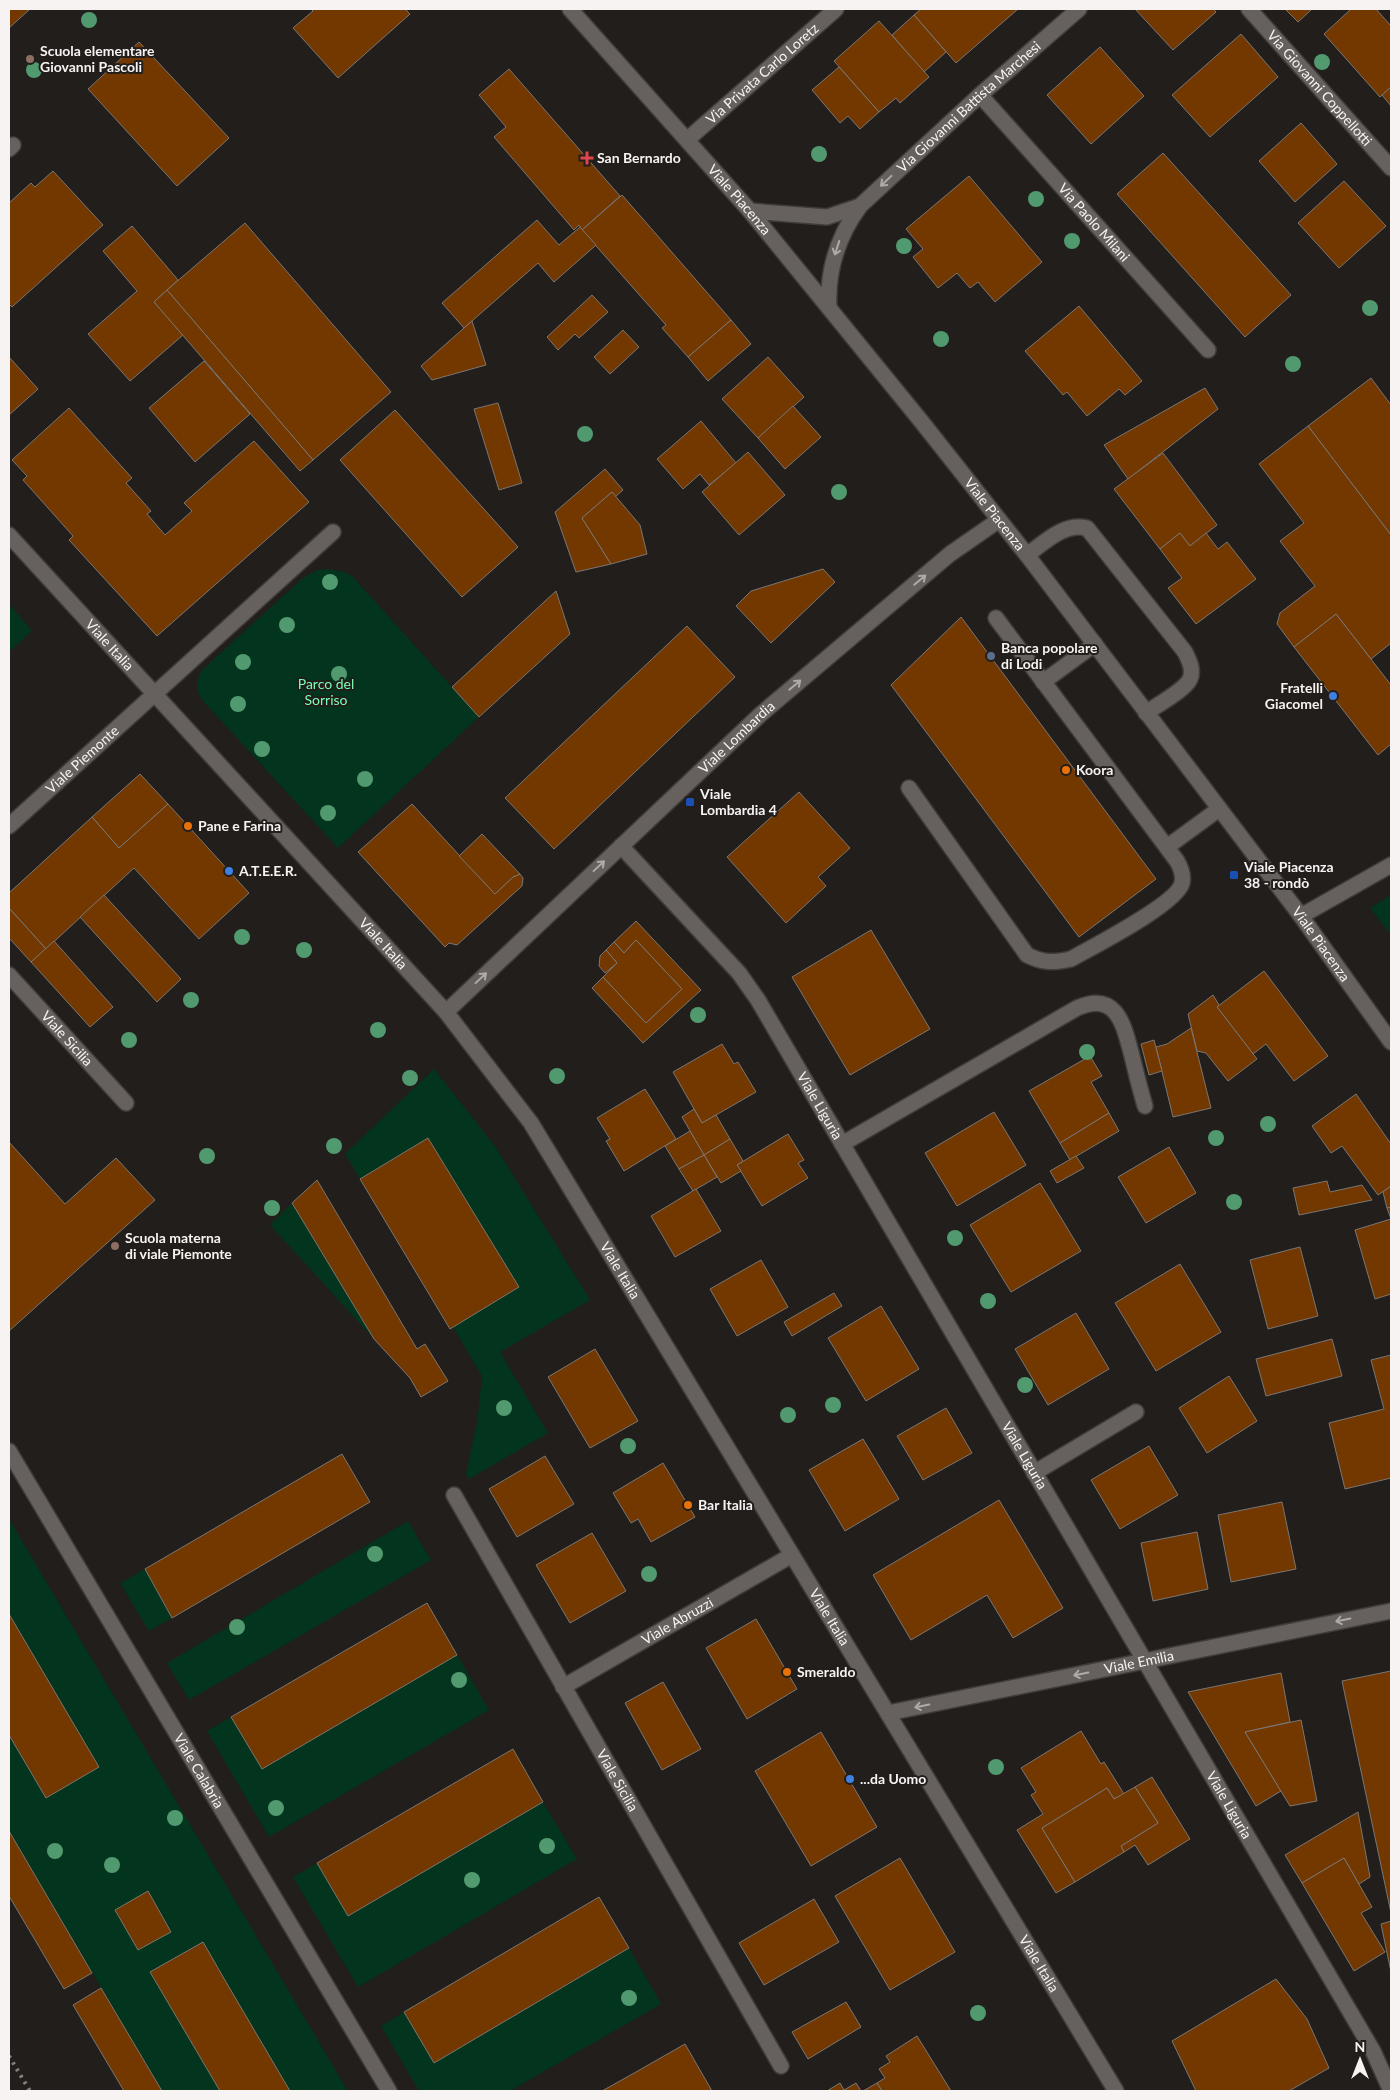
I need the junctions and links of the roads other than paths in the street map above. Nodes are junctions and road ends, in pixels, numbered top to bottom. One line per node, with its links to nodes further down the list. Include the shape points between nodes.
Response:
1 (570, 9): 6 (street, Viale Piacenza)
2 (836, 9): 6 (street, Via Privata Carlo Loretz)
3 (1079, 9): 5 (street, Via Giovanni Battista Marchesi)
4 (1249, 9): 7 (street, Via Giovanni Coppellotti)
5 (980, 96): 8 (street, Via Giovanni Battista Marchesi, one-way to 8); 11 (street, Via Paolo Milani)
6 (688, 139): 9 (street, Viale Piacenza)
7 (1391, 168)
8 (860, 206): 9 (street, Via Giovanni Battista Marchesi, via 827,217); 10 (street, Via Giovanni Battista Marchesi, one-way to 10, via 847,223 835,253 828,291)
9 (750, 211): 10 (street, Viale Piacenza)
10 (829, 308): 12 (street, Viale Piacenza)
11 (1208, 350)
12 (999, 520): 15 (street, Viale Piacenza); 24 (street, Viale Lombardia, one-way to 12, via 761,714 950,554)
13 (333, 532): 19 (street, Viale Piemonte)
14 (9, 534): 19 (street, Viale Italia)
15 (1027, 555): 17 (street, Viale Piacenza); 20 (street, via 1061,531 1073,527 1087,528 1185,652 1191,669 1190,678)
16 (996, 618): 18 (street)
17 (1095, 644): 18 (street); 20 (street, Viale Piacenza)
18 (1043, 682): 25 (street)
19 (154, 693): 23 (street, Viale Piemonte); 29 (street, Viale Italia)
20 (1146, 713): 22 (street, Viale Piacenza)
21 (909, 788): 25 (street, via 1027,955 1040,962 1056,963 1071,959 1170,900 1182,883 1182,871)
22 (1219, 809): 25 (street); 27 (street, Viale Piacenza)
23 (9, 826)
24 (621, 846): 29 (street, Viale Lombardia, one-way to 24); 33 (street, Viale Liguria, via 738,973 758,1000)
25 (1167, 847)
26 (1391, 865): 27 (street)
27 (1301, 916): 30 (street, Viale Piacenza)
28 (9, 975): 31 (street, Viale Sicilia)
29 (446, 1012): 38 (street, Viale Italia, via 531,1122)
30 (1391, 1042)
31 (126, 1102)
32 (1144, 1106): 33 (street, via 1121,1018 1107,1005 1097,1002 1077,1008)
33 (842, 1144): 36 (street, Viale Liguria)
34 (1136, 1412): 36 (street)
35 (9, 1450): 44 (street, Viale Calabria)
36 (1034, 1474): 40 (street, Viale Liguria)
37 (454, 1495): 41 (street, Viale Sicilia)
38 (792, 1555): 41 (street, Viale Abruzzi); 42 (street, Viale Italia)
39 (1391, 1611): 40 (street, Viale Emilia, one-way to 40)
40 (1144, 1661): 42 (street, Viale Emilia, one-way to 42); 46 (street, Viale Liguria, via 1373,2051)
41 (562, 1686): 43 (street, Viale Sicilia)
42 (888, 1713): 45 (street, Viale Italia)
43 (781, 2066)
44 (389, 2091)
45 (1116, 2091)
46 (1390, 2091)

